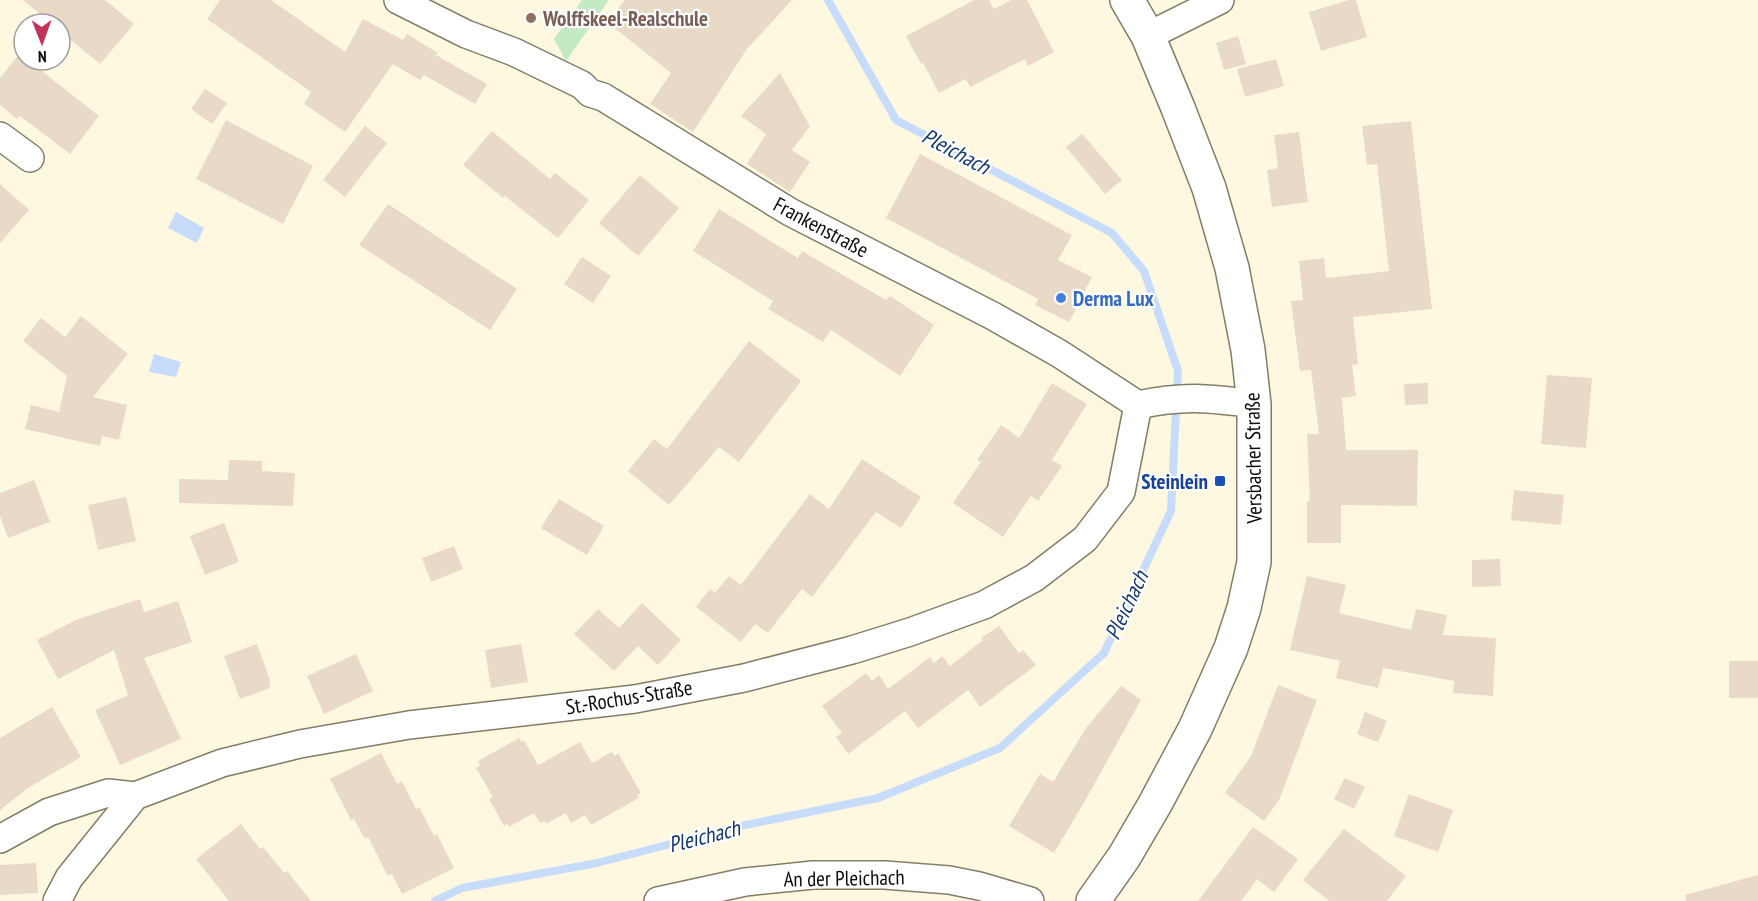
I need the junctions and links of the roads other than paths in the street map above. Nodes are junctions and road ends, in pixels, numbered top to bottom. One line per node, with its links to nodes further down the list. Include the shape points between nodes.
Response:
1 (398, 0): 8 (street, Frankenstraße, via 582,85 790,212 993,316)
2 (1126, 0): 4 (main road, Versbacher Straße)
3 (1220, 0): 4 (street)
4 (1148, 36): 7 (main road, Versbacher Straße, via 1216,209 1248,350)
5 (0, 136): 6 (street)
6 (30, 158)
7 (1254, 404): 8 (street, via 1170,398); 14 (main road, Versbacher Straße, via 1254,561 1244,608 1195,729 1124,857)
8 (1138, 405): 9 (street, St.-Rochus-Straße, via 1121,492 1085,539 1034,578 984,605 862,647 744,678 635,699 408,725 300,744 222,763)
9 (135, 796): 10 (street, via 108,793 49,812); 11 (street, via 69,878)
10 (0, 839)
11 (57, 901)
12 (658, 901): 13 (street, An der Pleichach, via 745,882 813,875 885,875 949,880)
13 (1030, 901)
14 (1093, 901)

